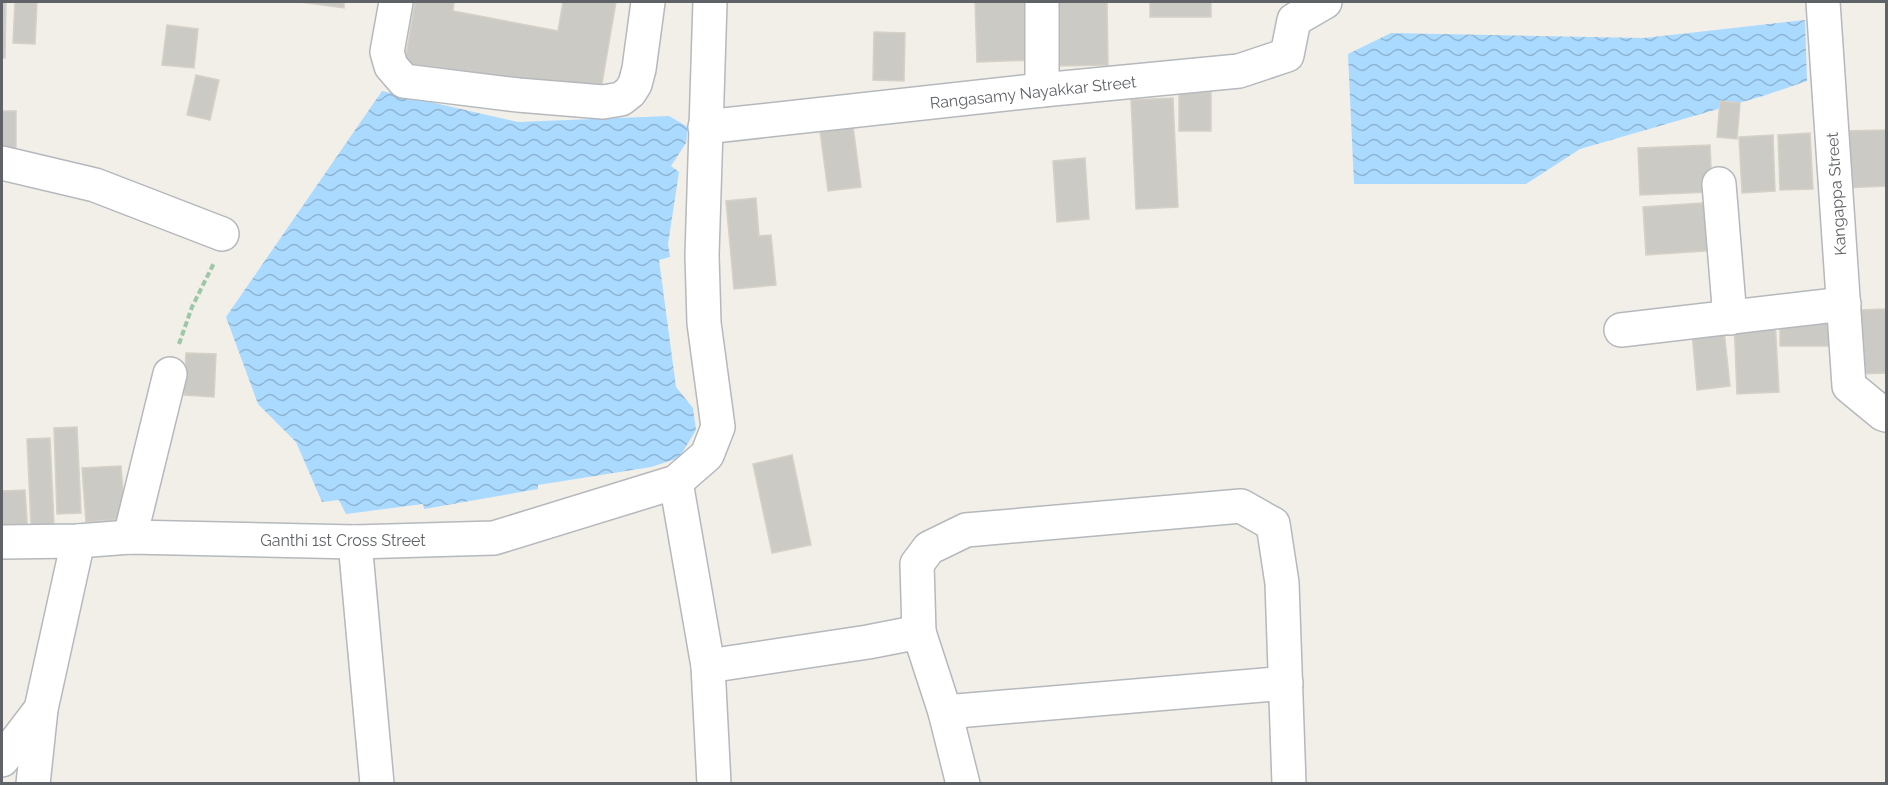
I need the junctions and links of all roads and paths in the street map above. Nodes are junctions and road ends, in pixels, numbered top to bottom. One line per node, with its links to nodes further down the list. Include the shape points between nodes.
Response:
1 (396, 2): 2 (street, via 387,52 391,66 404,81 603,102 621,99 635,84)
2 (648, 2)
3 (710, 2): 9 (street)
4 (1042, 2): 8 (street)
5 (1325, 2): 7 (street, Rangasamy Nayakkar Street)
6 (1823, 2): 13 (street, Kangappa Street)
7 (1290, 11): 8 (street, Rangasamy Nayakkar Street, via 1287,55 1239,71)
8 (1042, 90): 9 (street, Rangasamy Nayakkar Street)
9 (705, 127): 18 (street, via 704,323 718,427 707,456)
10 (2, 163): 12 (street, via 95,185)
11 (1719, 184): 14 (street)
12 (222, 234): 16 (path, via 222,246 192,307)
13 (1844, 304): 14 (street); 17 (street, Kangappa Street, via 1849,386)
14 (1730, 318): 15 (street)
15 (1621, 330)
16 (170, 374): 19 (street)
17 (1887, 415)
18 (676, 482): 22 (street, Ganthi 1st Cross Street, via 494,538); 24 (street)
19 (130, 537): 20 (street, Ganthi 1st Cross Street); 22 (street, Ganthi 1st Cross Street)
20 (78, 541): 21 (street, Ganthi 1st Cross Street); 26 (street)
21 (2, 542)
22 (355, 542): 30 (street)
23 (919, 632): 24 (street); 25 (street, via 917,564 929,548 966,530 1241,507 1272,524 1282,583); 27 (street)
24 (708, 666): 31 (street)
25 (1286, 683): 27 (street); 33 (street)
26 (41, 709): 28 (street); 29 (street)
27 (945, 712): 32 (street)
28 (2, 760)
29 (33, 783)
30 (377, 783)
31 (714, 783)
32 (963, 783)
33 (1289, 783)

